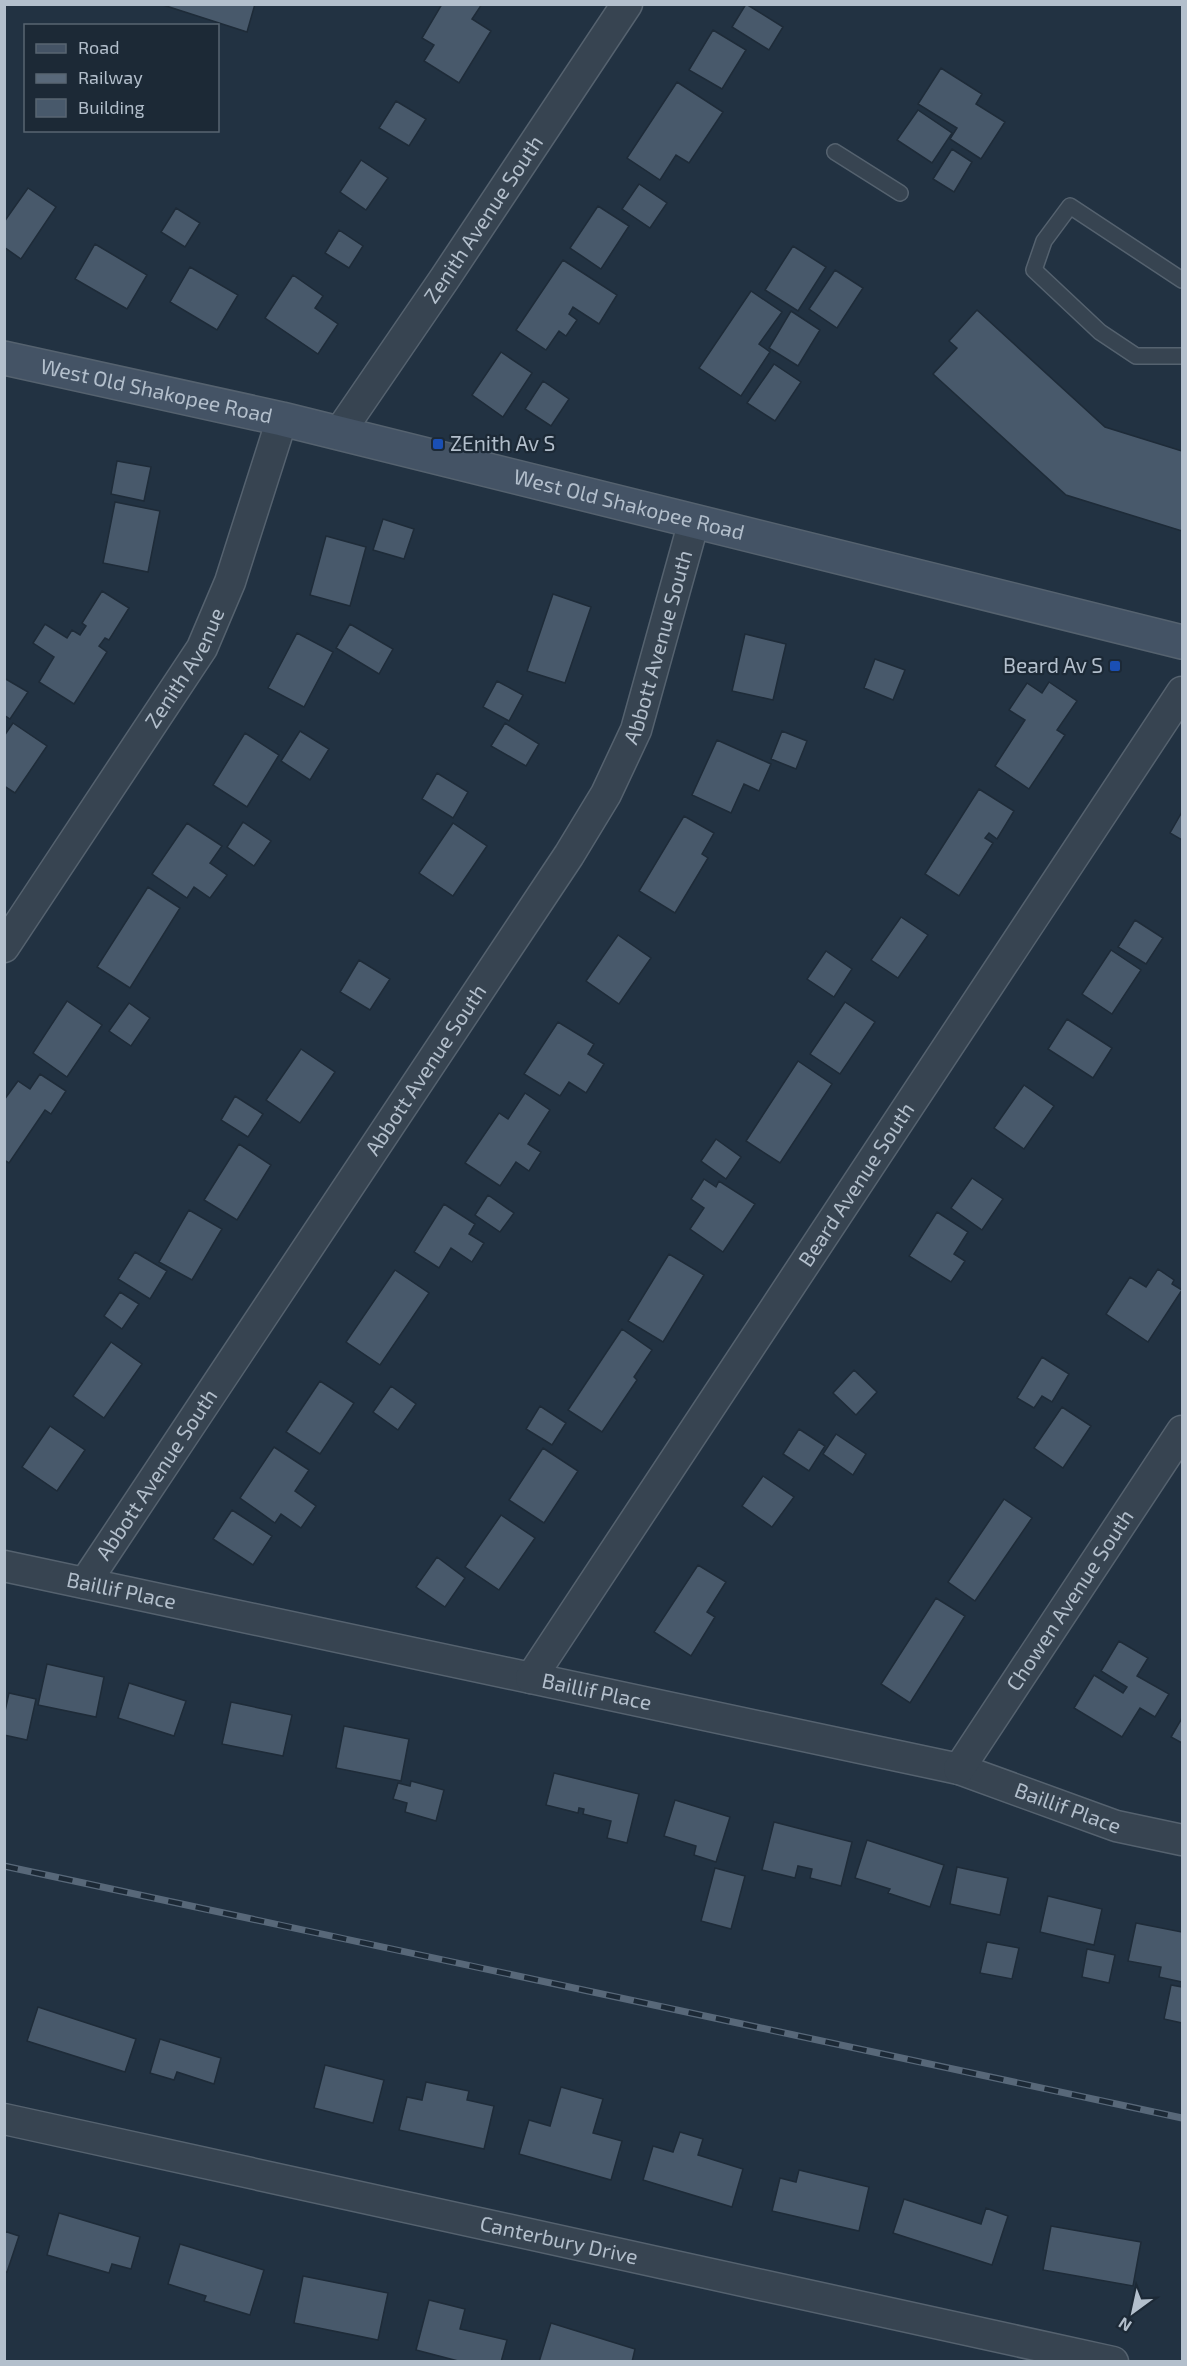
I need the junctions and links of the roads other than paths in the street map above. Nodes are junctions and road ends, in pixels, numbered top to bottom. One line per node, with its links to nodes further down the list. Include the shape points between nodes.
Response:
1 (627, 4): 8 (street, Zenith Avenue South)
2 (835, 152): 3 (lane)
3 (900, 193)
4 (1182, 280): 5 (lane, via 1070,206 1044,241 1034,270 1100,332 1136,356)
5 (1182, 356)
6 (4, 358): 7 (main road, West Old Shakopee Road)
7 (282, 419): 8 (main road, West Old Shakopee Road); 12 (street, Zenith Avenue, via 230,582 202,648)
8 (339, 433): 9 (main road, West Old Shakopee Road)
9 (694, 521): 10 (main road, West Old Shakopee Road); 15 (street, Abbott Avenue South, via 636,730 606,794 563,865)
10 (1182, 642)
11 (1182, 692): 16 (street, Beard Avenue South)
12 (4, 947)
13 (1182, 1431): 17 (street, Chowen Avenue South)
14 (4, 1566): 15 (street, Baillif Place)
15 (85, 1583): 16 (street, Baillif Place)
16 (531, 1678): 17 (street, Baillif Place)
17 (959, 1768): 18 (street, Baillif Place, via 1116,1826)
18 (1182, 1840)
19 (4, 2119): 20 (street, Canterbury Drive)
20 (1113, 2361)

